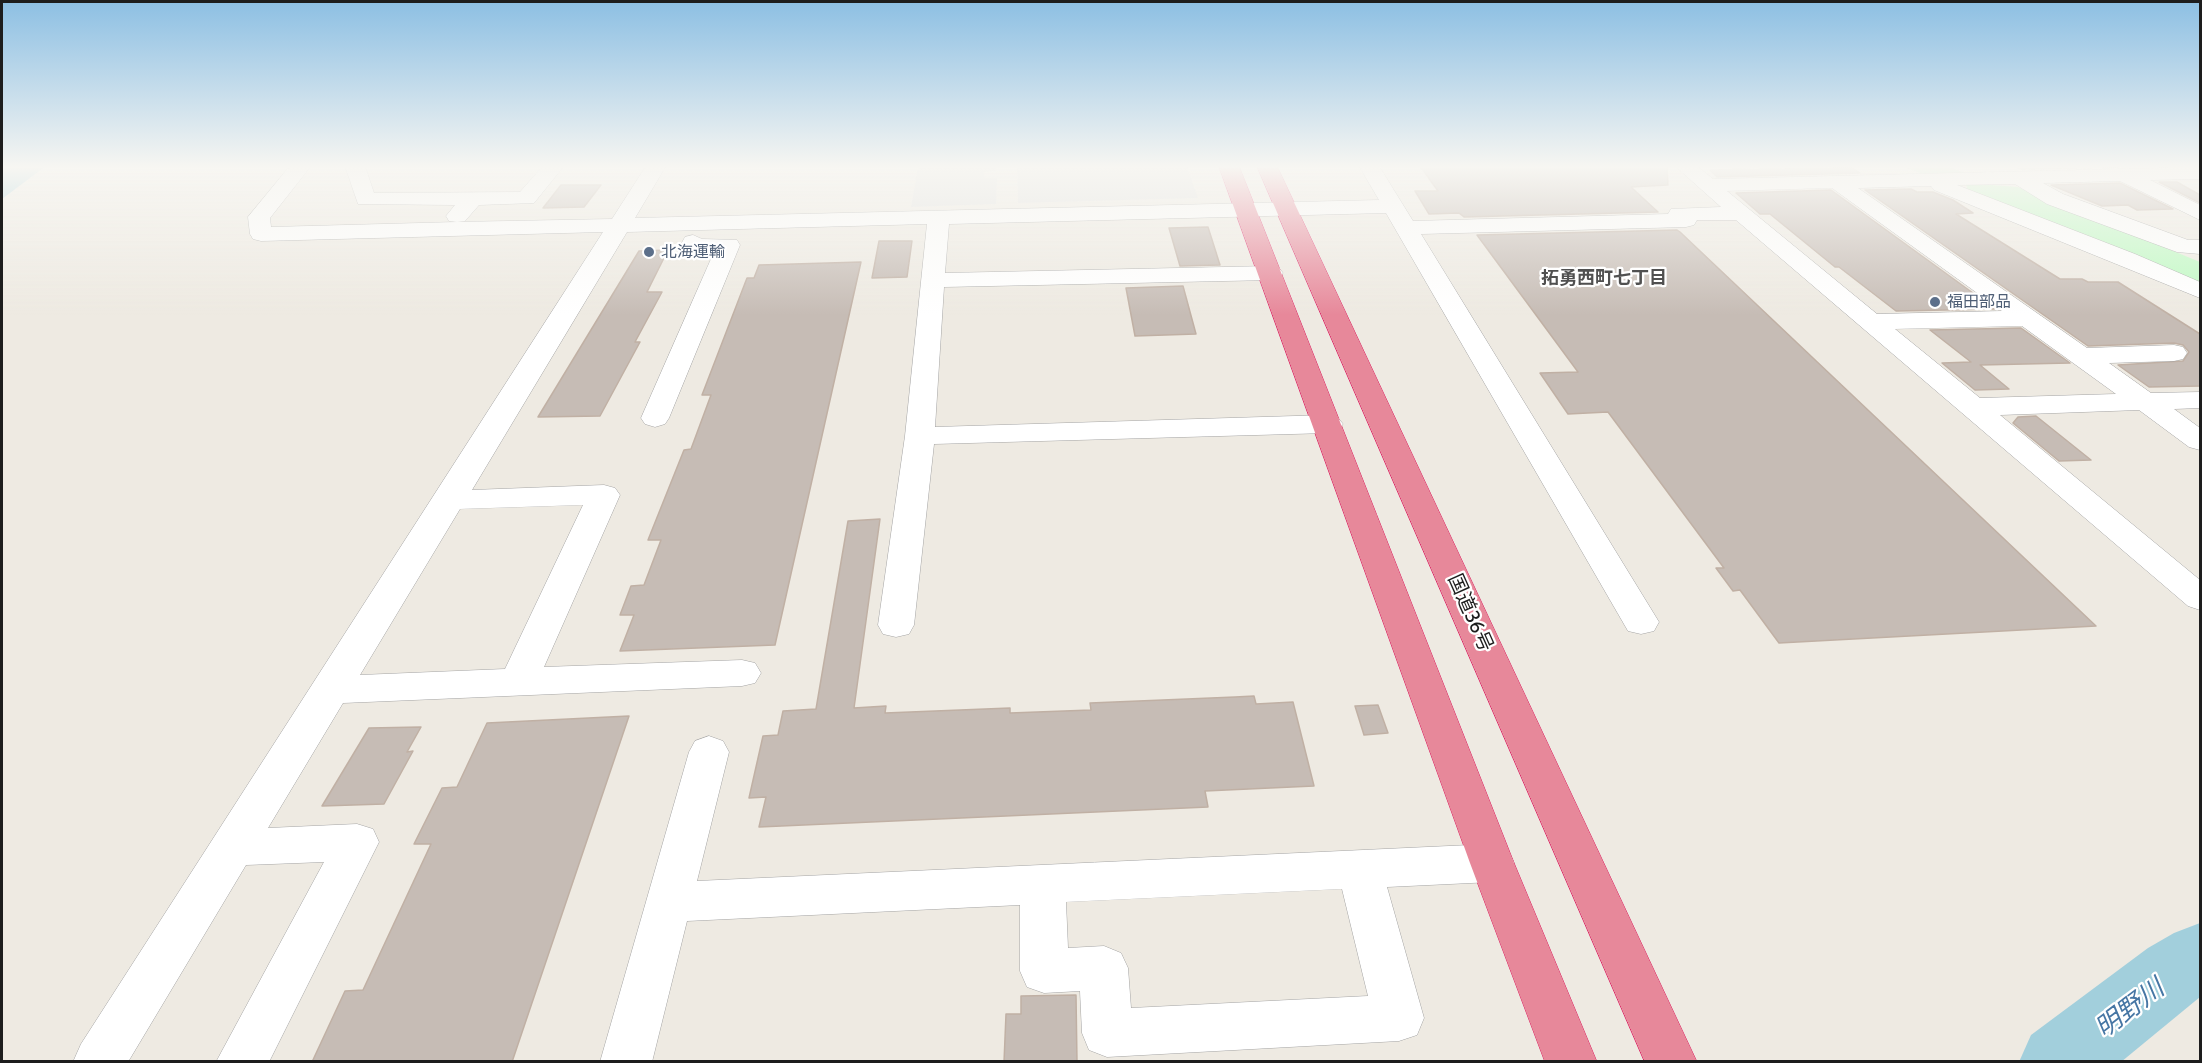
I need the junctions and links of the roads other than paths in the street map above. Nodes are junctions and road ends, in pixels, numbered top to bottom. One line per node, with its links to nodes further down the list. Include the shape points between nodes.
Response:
1 (260, 216): 17 (street, via 261,234)
2 (457, 216): 17 (street)
3 (625, 216): 16 (street)
4 (1012, 216): 14 (street)
5 (1249, 216): 19 (highway)
6 (1291, 216): 50 (highway, 国道36号)
7 (1384, 216): 13 (street)
8 (1681, 216): 13 (street, via 1686,220)
9 (1743, 216): 23 (street)
10 (1884, 216): 22 (street)
11 (2016, 216): 21 (street)
12 (2100, 216): 18 (street, via 2185,247)
13 (1400, 217): 35 (street)
14 (939, 218): 15 (street); 20 (street)
15 (702, 224): 16 (street); 29 (street, via 691,246 729,245)
16 (618, 226): 17 (street); 33 (street)
17 (443, 230)
18 (2200, 247)
19 (1271, 273): 20 (street); 30 (highway)
20 (932, 280): 31 (street)
21 (2200, 291)
22 (2028, 318): 23 (street); 25 (street)
23 (1869, 322): 28 (street)
24 (2174, 353): 25 (street)
25 (2081, 356): 27 (street)
26 (2200, 400): 27 (street)
27 (2145, 402): 28 (street); 32 (street)
28 (1970, 407): 34 (street)
29 (655, 418)
30 (1328, 424): 31 (street); 42 (highway)
31 (920, 436): 36 (street)
32 (2200, 441)
33 (447, 500): 38 (street, via 604,495); 39 (street)
34 (2200, 598)
35 (1641, 622)
36 (896, 626)
37 (742, 673): 38 (street)
38 (518, 682): 39 (street)
39 (329, 690): 41 (street)
40 (709, 752): 45 (street)
41 (231, 848): 46 (street); 47 (street, via 357,842)
42 (1492, 863): 43 (street); 49 (highway)
43 (1359, 869): 44 (street); 44 (street, via 1399,1018 1107,1034 1104,968 1044,971)
44 (1043, 884): 45 (street)
45 (669, 902): 48 (street)
46 (99, 1062)
47 (242, 1062)
48 (626, 1062)
49 (1571, 1062)
50 (1671, 1062)

